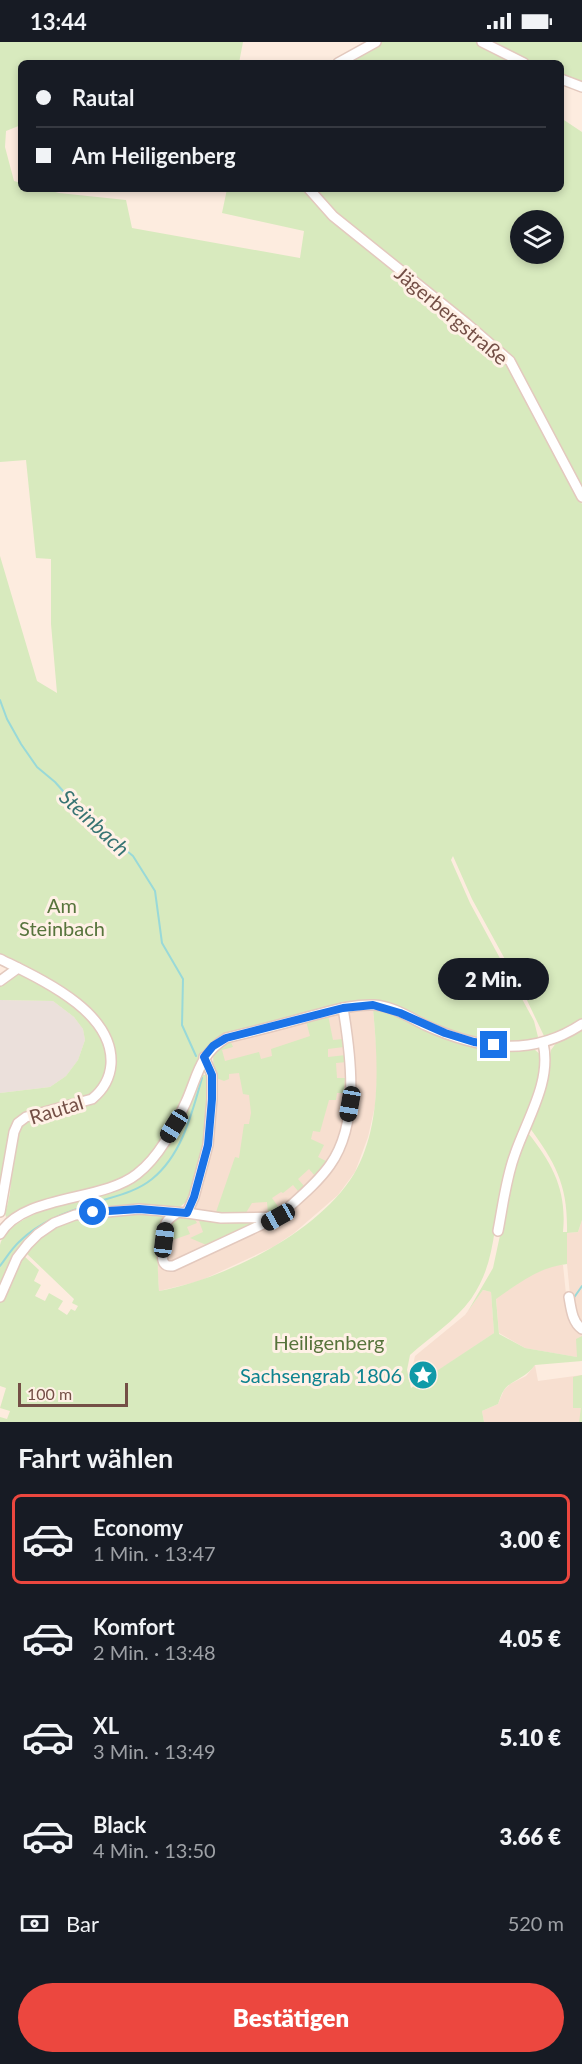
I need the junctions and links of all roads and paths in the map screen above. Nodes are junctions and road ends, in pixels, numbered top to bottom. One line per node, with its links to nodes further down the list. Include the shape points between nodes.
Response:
1 (376, 42): 3 (street)
2 (482, 42): 4 (street)
3 (343, 60)
4 (518, 60)
5 (564, 80): 6 (street)
6 (582, 87)
7 (312, 192): 8 (street, Jägerbergstraße, via 333,216 510,362)
8 (582, 497)
9 (0, 959): 10 (street, Rautal)
10 (18, 968): 11 (street); 16 (street, Rautal, via 65,995 93,1018 106,1035 111,1062 104,1087 92,1099 26,1117 18,1123)
11 (0, 981)
12 (343, 1008): 14 (street, via 386,1007 474,1042 506,1047); 15 (street, via 226,1038); 18 (street, via 351,1084 345,1130 331,1164)
13 (582, 1024): 14 (street)
14 (543, 1043): 20 (street, via 546,1058 542,1081 515,1154)
15 (204, 1057): 17 (street, via 212,1075 209,1134 194,1197); 19 (street, via 174,1126 157,1154 139,1173 111,1188 26,1212)
16 (0, 1212)
17 (182, 1213): 18 (street, via 221,1218); 18 (street, via 165,1226 161,1260 169,1266); 21 (street, via 139,1209 93,1212 54,1223 38,1234 17,1258)
18 (278, 1217)
19 (1, 1229)
20 (498, 1231)
21 (0, 1297)
22 (569, 1297): 23 (street, via 573,1318)
23 (582, 1329)

